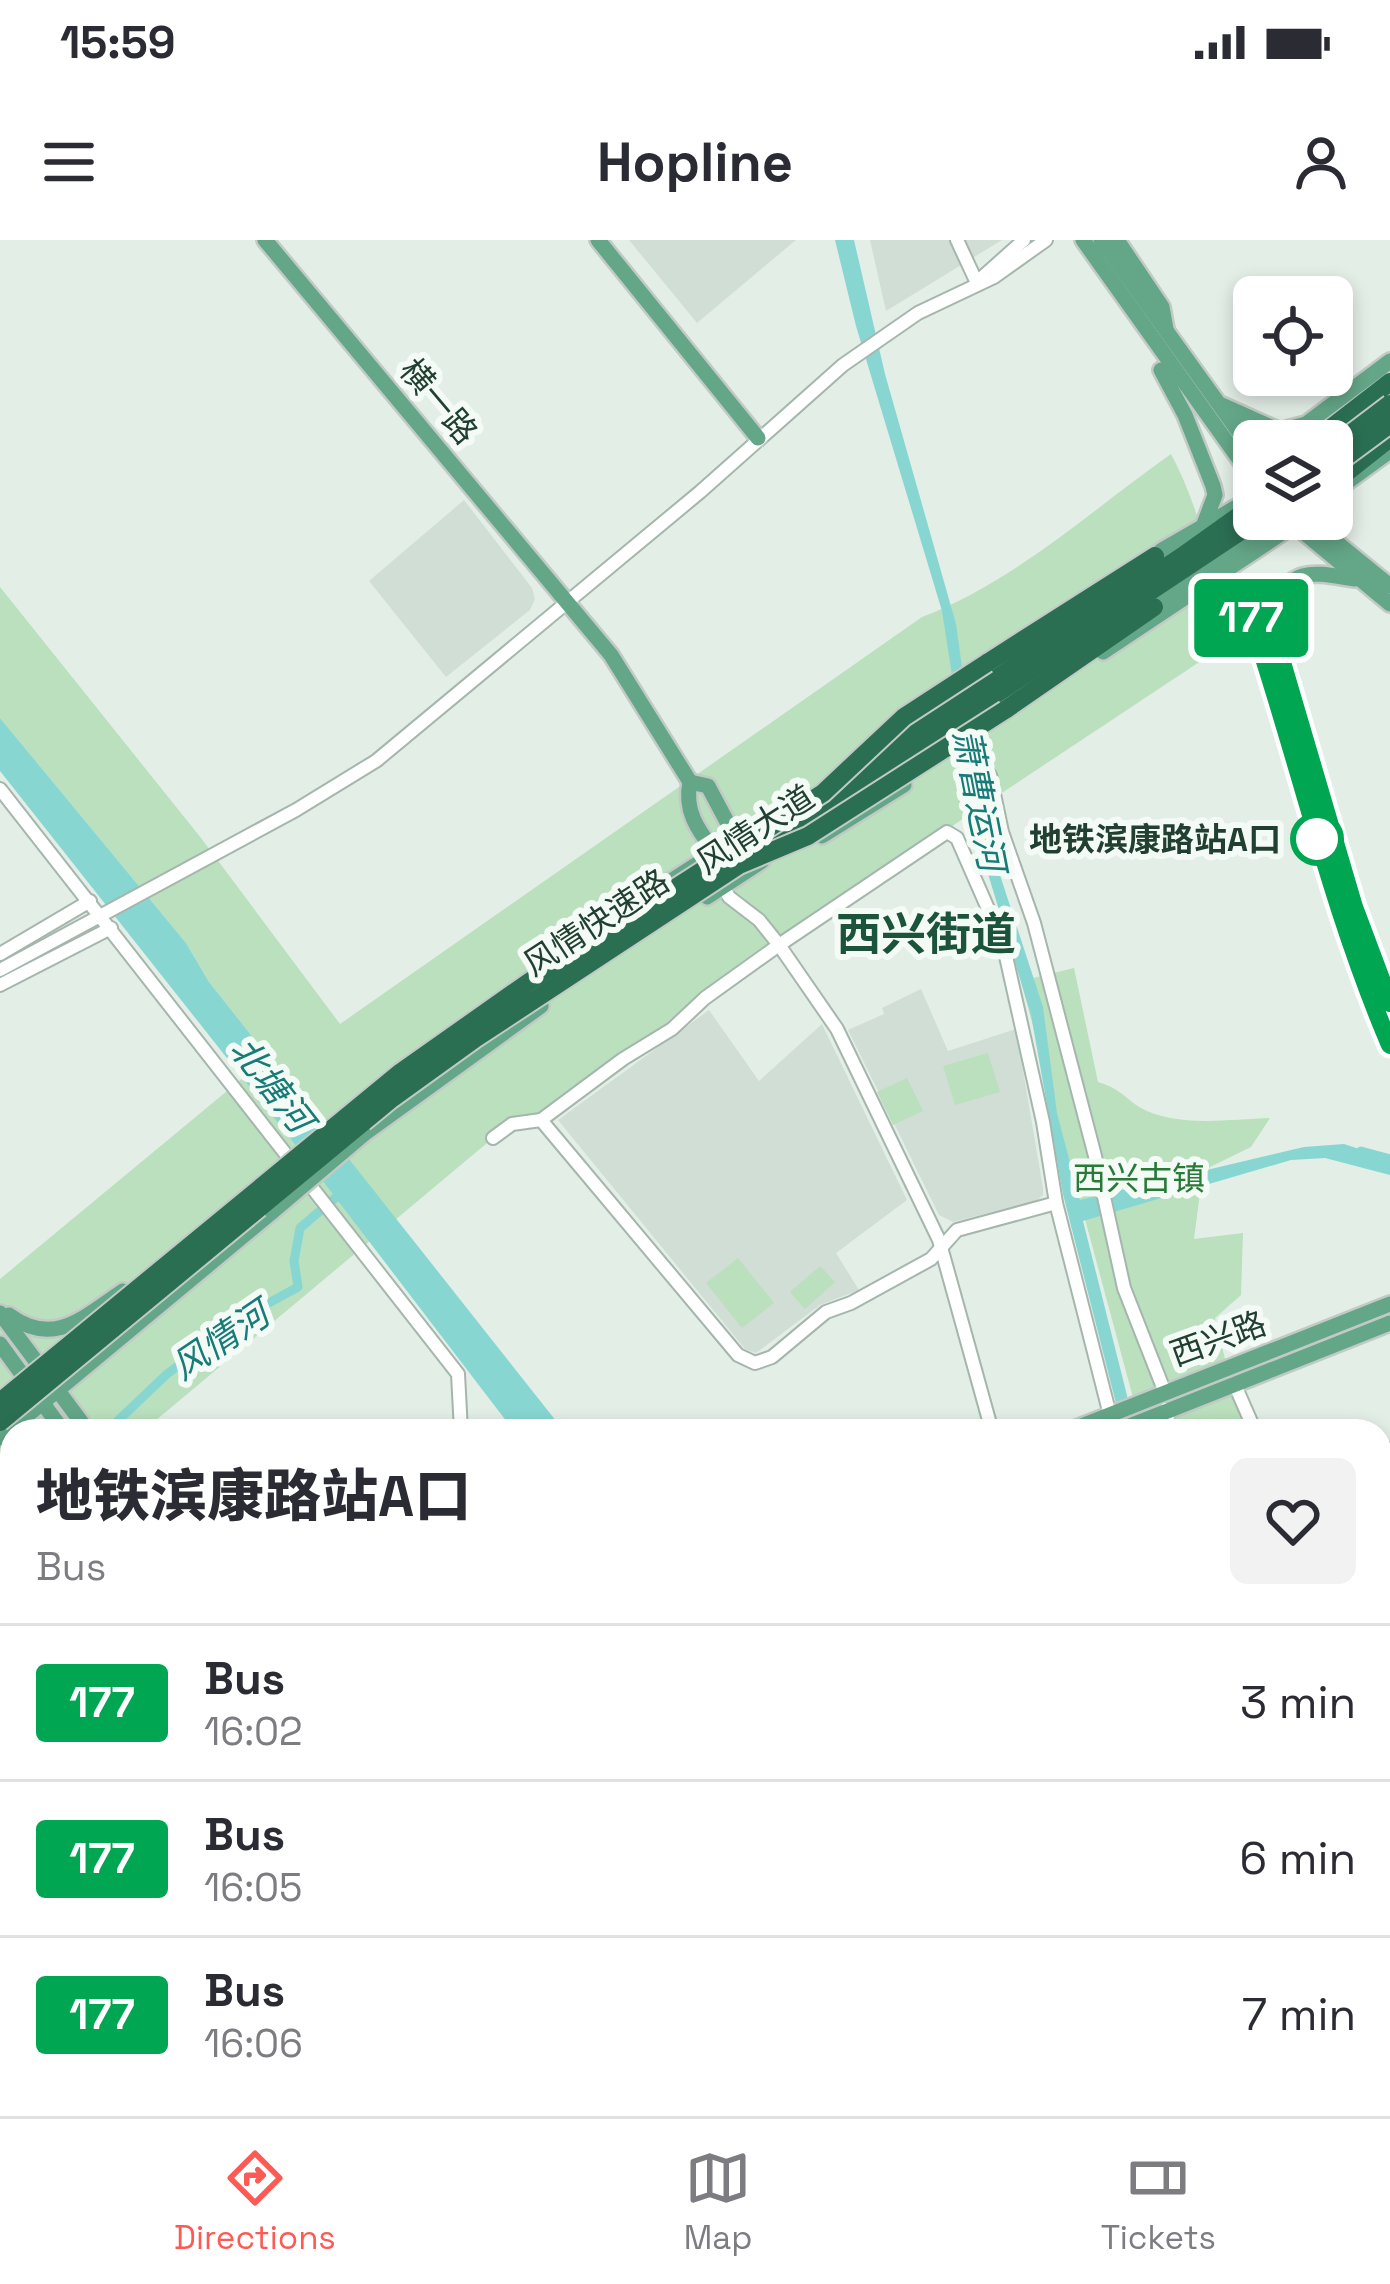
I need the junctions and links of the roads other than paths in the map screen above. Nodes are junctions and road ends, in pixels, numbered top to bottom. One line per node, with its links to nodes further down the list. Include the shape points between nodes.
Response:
1 (265, 240): 39 (main road, 横一路)
2 (598, 240): 20 (main road)
3 (956, 240): 9 (street)
4 (1024, 240): 9 (street)
5 (1046, 240): 9 (street)
6 (1083, 240): 10 (main road)
7 (1101, 240): 11 (main road)
8 (1117, 240): 11 (main road, via 1162,307)
9 (976, 283): 20 (street, via 876,340)
10 (1115, 289): 22 (main road); 29 (main road, via 1202,454 1215,495)
11 (1166, 332): 14 (main road)
12 (1390, 361): 14 (main road, via 1306,424 1280,431)
13 (1390, 382): 16 (highway)
14 (1215, 400): 18 (main road)
15 (1390, 403): 19 (highway, bridge)
16 (1341, 420)
17 (1390, 423): 24 (highway, bridge)
18 (1233, 424)
19 (1353, 432)
20 (758, 438): 39 (street)
21 (1390, 438): 25 (highway)
22 (1233, 451)
23 (1390, 451): 26 (main road)
24 (1353, 459)
25 (1353, 464)
26 (1353, 469)
27 (1233, 511): 29 (main road)
28 (1233, 517): 49 (highway, 风情快速路, bridge)
29 (1204, 525): 35 (main road)
30 (1233, 537): 52 (highway, 风情快速路, bridge)
31 (1262, 540): 41 (main road)
32 (1272, 540): 38 (main road)
33 (1314, 540): 36 (main road)
34 (1321, 540): 37 (main road)
35 (1155, 556): 44 (highway)
36 (1359, 580): 40 (main road); 42 (main road, via 1303,574)
37 (1390, 586)
38 (1192, 594): 43 (main road, via 1220,590); 52 (main road, bridge, via 845,824)
39 (565, 603): 47 (main road, 横一路, via 611,655); 55 (street, via 376,761)
40 (1390, 604)
41 (1154, 607): 45 (highway)
42 (1272, 607): 43 (main road, via 1253,604); 61 (main road, via 1354,907)
43 (1249, 612): 62 (main road, via 1352,955)
44 (987, 668): 49 (highway, bridge, via 904,717); 50 (main road, 风情大道)
45 (997, 710): 52 (main road, 风情大道, bridge); 52 (highway, bridge, via 808,836)
46 (990, 775): 76 (street, via 1124,1288)
47 (689, 782): 50 (main road, via 708,786); 51 (main road, via 689,811)
48 (0, 789): 54 (street)
49 (823, 794): 78 (highway, 风情快速路, bridge, via 401,1072)
50 (736, 837): 51 (main road, 风情大道)
51 (714, 851): 53 (street); 67 (main road, 风情大道, bridge, via 459,1022)
52 (740, 871): 53 (main road, 风情大道); 82 (highway, 风情快速路, bridge, via 554,984 390,1100)
53 (722, 887): 57 (street); 75 (main road, 风情大道, bridge, via 364,1134)
54 (90, 901): 55 (street); 58 (street)
55 (101, 915): 56 (street); 59 (street)
56 (112, 928): 60 (street); 86 (street, via 458,1374)
57 (779, 945): 63 (street); 65 (street, via 947,832 956,838 1003,943); 66 (street, via 837,1029)
58 (0, 954)
59 (0, 970)
60 (0, 985)
61 (1390, 1003)
62 (1390, 1045)
63 (542, 1120): 64 (street, via 512,1124); 66 (street, via 746,1360 764,1362 826,1312)
64 (493, 1138)
65 (1056, 1203): 66 (street, via 957,1230); 88 (street)
66 (940, 1248): 87 (street)
67 (123, 1291): 69 (main road, via 58,1330 24,1325); 72 (main road, 风情大道)
68 (1390, 1304): 76 (main road, 西兴路)
69 (0, 1310): 72 (main road)
70 (1390, 1323): 74 (main road, 西兴路)
71 (0, 1344): 73 (main road)
72 (39, 1361): 73 (main road, 风情大道); 75 (main road)
73 (22, 1375): 77 (main road, 风情大道); 79 (main road)
74 (1234, 1383): 81 (main road, 西兴路); 91 (street)
75 (58, 1388): 79 (main road, 风情大道); 85 (main road)
76 (1164, 1390): 80 (main road, 西兴路)
77 (0, 1393)
78 (0, 1402)
79 (42, 1402): 83 (main road, 风情大道); 84 (main road)
80 (1144, 1409): 81 (main road, 西兴路); 89 (main road, 西兴路)
81 (1166, 1409): 90 (street)
82 (4, 1419)
83 (22, 1419)
84 (54, 1419)
85 (80, 1419)
86 (460, 1419)
87 (989, 1419)
88 (1113, 1419)
89 (1121, 1419)
90 (1168, 1419)
91 (1250, 1419)

